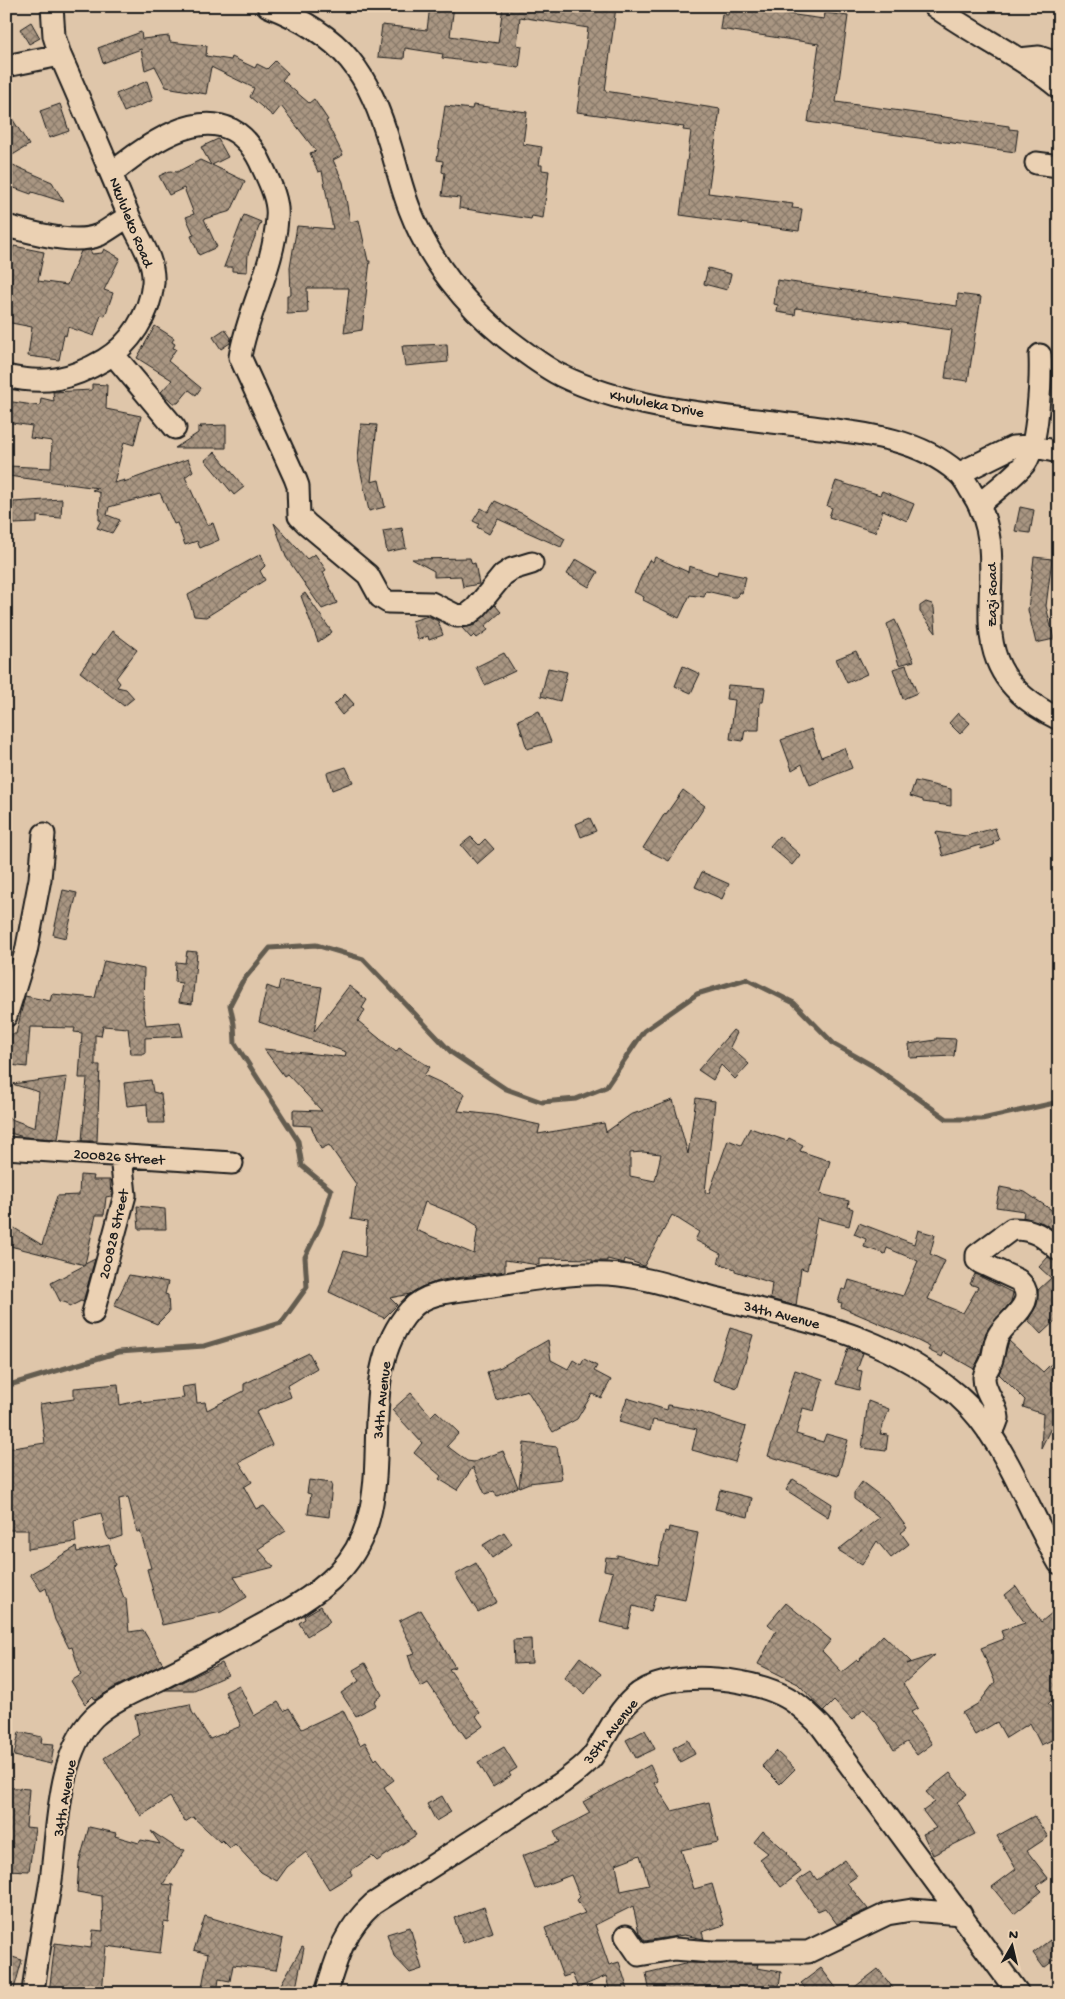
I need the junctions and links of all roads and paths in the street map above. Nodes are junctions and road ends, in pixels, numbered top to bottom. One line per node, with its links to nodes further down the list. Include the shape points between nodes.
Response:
1 (52, 6): 4 (street, Nkululeko Road, via 54,36)
2 (268, 6): 20 (street, Khululeka Drive, via 306,22 326,36 358,68 378,106 410,210 439,266 482,317 542,364 595,389 647,404 901,442 931,453)
3 (934, 6): 5 (street)
4 (60, 55): 7 (street); 11 (street, Nkululeko Road)
5 (1019, 59): 6 (street, via 1039,57); 8 (street)
6 (1059, 64)
7 (6, 66)
8 (1059, 88)
9 (1036, 163): 10 (street)
10 (1059, 166)
11 (112, 174): 12 (street, Nkululeko Road); 22 (street, via 134,156 182,128 211,123 231,128 258,155 275,195 278,216 272,254 240,357 298,486 300,516 368,575 380,597 388,602 431,603 457,616 467,615 503,575)
12 (129, 217): 13 (street, via 98,235 70,239); 14 (street, Nkululeko Road, via 151,264 153,283 147,309 138,325)
13 (6, 226)
14 (113, 354): 16 (street, Nkululeko Road, via 89,369 47,382); 17 (street)
15 (1040, 355): 18 (street, via 1040,389)
16 (6, 376)
17 (175, 428)
18 (1031, 446): 19 (street); 20 (street, via 1013,447); 21 (street, via 1026,462)
19 (1059, 452)
20 (960, 473): 21 (street, Khululeka Drive)
21 (980, 504): 23 (street, Zazi Road, via 991,542 988,622 994,652 1008,681 1032,704)
22 (532, 563)
23 (1059, 719)
24 (44, 834): 25 (street, via 40,879 26,952)
25 (6, 1016)
26 (6, 1148): 27 (street, 200826 Street)
27 (121, 1156): 28 (street, 200826 Street); 30 (street, 200828 Street, via 125,1195)
28 (232, 1163)
29 (1059, 1250): 31 (street, via 1044,1236 1012,1229 977,1255 981,1263 1018,1280 1026,1297 1019,1312 998,1335 991,1364 984,1375 998,1418)
30 (93, 1313)
31 (988, 1431): 32 (street, 34th Avenue); 35 (street, 34th Avenue, via 975,1412 956,1395 931,1376 876,1344 800,1317 651,1281 609,1274 542,1278 443,1293 415,1304 398,1326 386,1354 380,1387 372,1506 362,1538 342,1569 304,1601 110,1704 91,1720 76,1742 63,1792)
32 (1059, 1563)
33 (961, 1914): 34 (street, via 912,1910 887,1914 808,1952 674,1949 639,1955); 36 (street, 35th Avenue, via 821,1726 804,1709 767,1689 682,1678 654,1684 634,1697 586,1764 368,1910 352,1926 340,1948); 37 (street, 35th Avenue)
34 (626, 1936)
35 (33, 1993)
36 (326, 1993)
37 (1018, 1993)

